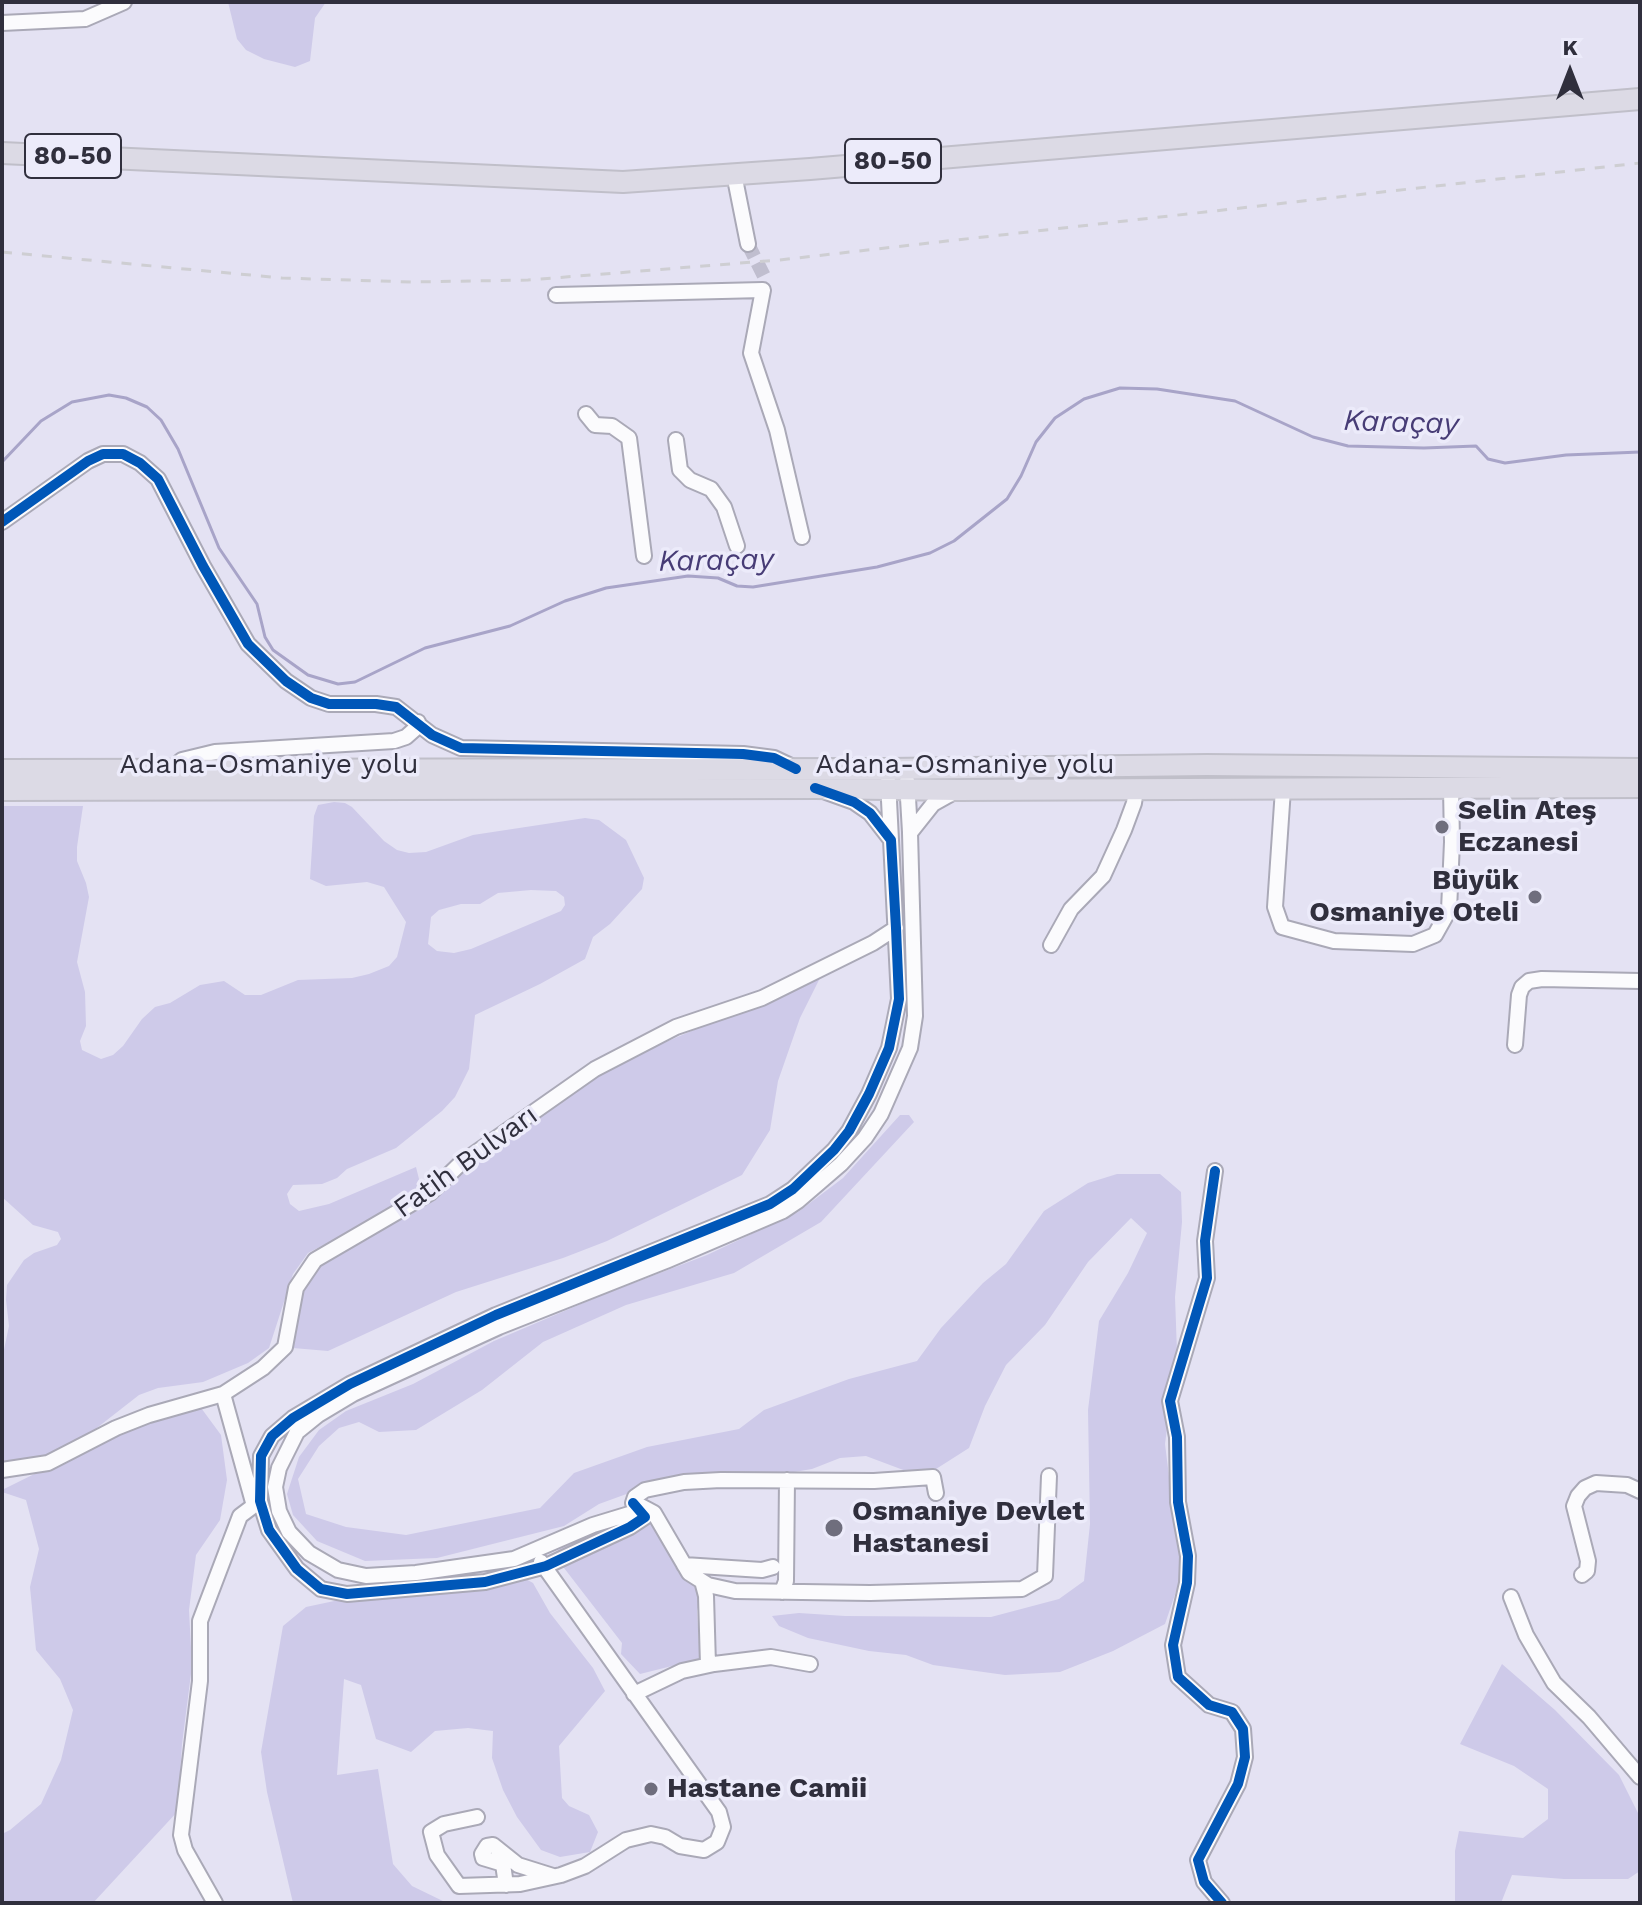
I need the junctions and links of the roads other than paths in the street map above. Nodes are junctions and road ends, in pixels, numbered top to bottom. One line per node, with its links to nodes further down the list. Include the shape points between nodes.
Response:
1 (124, 2): 2 (street, via 85,19)
2 (2, 23)
3 (1640, 99): 7 (highway, 80-50)
4 (1640, 107): 7 (highway)
5 (2, 153): 7 (highway, 80-50, via 623,182)
6 (2, 161): 7 (highway, via 620,189)
7 (735, 179): 8 (street)
8 (748, 244)
9 (556, 295): 13 (street, via 765,285 751,353 777,430)
10 (586, 414): 15 (street, via 595,425 612,426 629,438)
11 (676, 440): 14 (street, via 680,470 711,489 724,507)
12 (2, 522): 16 (street, via 88,461 123,454 158,479 248,644 286,681 329,704 396,707)
13 (802, 537)
14 (737, 546)
15 (644, 556)
16 (418, 722): 17 (street, via 406,737 394,741 215,752 182,760); 18 (street, via 446,743 470,749 743,754 774,758)
17 (170, 769): 18 (highway, Adana-Osmaniye yolu); 21 (highway, Adana-Osmaniye yolu)
18 (796, 769): 19 (highway, Adana-Osmaniye yolu)
19 (897, 769): 20 (highway, Adana-Osmaniye yolu); 27 (street)
20 (1640, 769)
21 (2, 770)
22 (1640, 787): 24 (highway, Adana-Osmaniye yolu)
23 (815, 788): 26 (highway, Adana-Osmaniye yolu); 27 (highway, Adana-Osmaniye yolu); 31 (street, via 854,802)
24 (1451, 788): 25 (highway, Adana-Osmaniye yolu); 25 (street, via 1449,910 1435,935 1413,944 1334,941 1282,927 1275,907)
25 (1283, 789): 29 (highway, Adana-Osmaniye yolu)
26 (2, 790)
27 (898, 790): 28 (highway, Adana-Osmaniye yolu); 30 (street); 31 (street)
28 (958, 790): 29 (highway, Adana-Osmaniye yolu); 30 (street, via 933,804)
29 (1136, 790): 33 (street, via 1103,876 1071,909)
30 (910, 833): 45 (street, via 915,1016 910,1048 881,1114 841,1164 783,1211 499,1327 353,1394 297,1432 279,1468 275,1487 289,1532 309,1553 338,1570 366,1576 416,1573 514,1559)
31 (891, 840): 32 (street)
32 (896, 928): 37 (street, Fatih Bulvarı, via 762,998 676,1027 595,1069 474,1154 430,1193 315,1260 296,1288 285,1347); 43 (street, via 899,999 889,1048 849,1131 793,1189 770,1204 496,1315 350,1384 272,1436 261,1456)
33 (1051, 945)
34 (1640, 981): 35 (street, via 1529,981 1519,995)
35 (1515, 1045)
36 (1215, 1171): 61 (street, via 1205,1241 1207,1278 1170,1401 1188,1556 1173,1645 1178,1677 1209,1705 1232,1712 1243,1729 1245,1757 1238,1784 1198,1860 1204,1882)
37 (223, 1394): 38 (street, Fatih Bulvarı, via 116,1428 48,1463); 43 (street)
38 (2, 1470)
39 (1049, 1476): 51 (street, via 1045,1576 1022,1589)
40 (787, 1480): 42 (street, via 933,1477); 44 (street, via 684,1482 645,1490); 51 (street)
41 (1640, 1491): 49 (street, via 1596,1483 1578,1496 1574,1506 1588,1561)
42 (936, 1493)
43 (257, 1503): 47 (street, via 297,1569 321,1589 347,1594 485,1582); 60 (street, via 240,1516 200,1621 200,1681 181,1835)
44 (633, 1503): 45 (street, via 639,1511); 46 (street, via 654,1513); 47 (street, via 645,1517)
45 (537, 1550): 47 (street)
46 (684, 1565): 48 (street); 50 (street)
47 (544, 1566): 55 (street)
48 (773, 1567)
49 (1582, 1575)
50 (702, 1581): 51 (street, via 735,1591); 54 (street)
51 (782, 1592)
52 (1511, 1597): 56 (street, via 1554,1683)
53 (810, 1664): 54 (street, via 771,1657)
54 (708, 1665): 55 (street)
55 (634, 1694): 58 (street, via 719,1812 723,1827 717,1842 704,1850 651,1834 626,1840 585,1866)
56 (1640, 1777)
57 (477, 1817): 59 (street, via 431,1832 437,1855 459,1886)
58 (553, 1876): 59 (street); 59 (street, via 518,1865 487,1846 483,1858 503,1864)
59 (506, 1885)
60 (215, 1903)
61 (1222, 1903)

